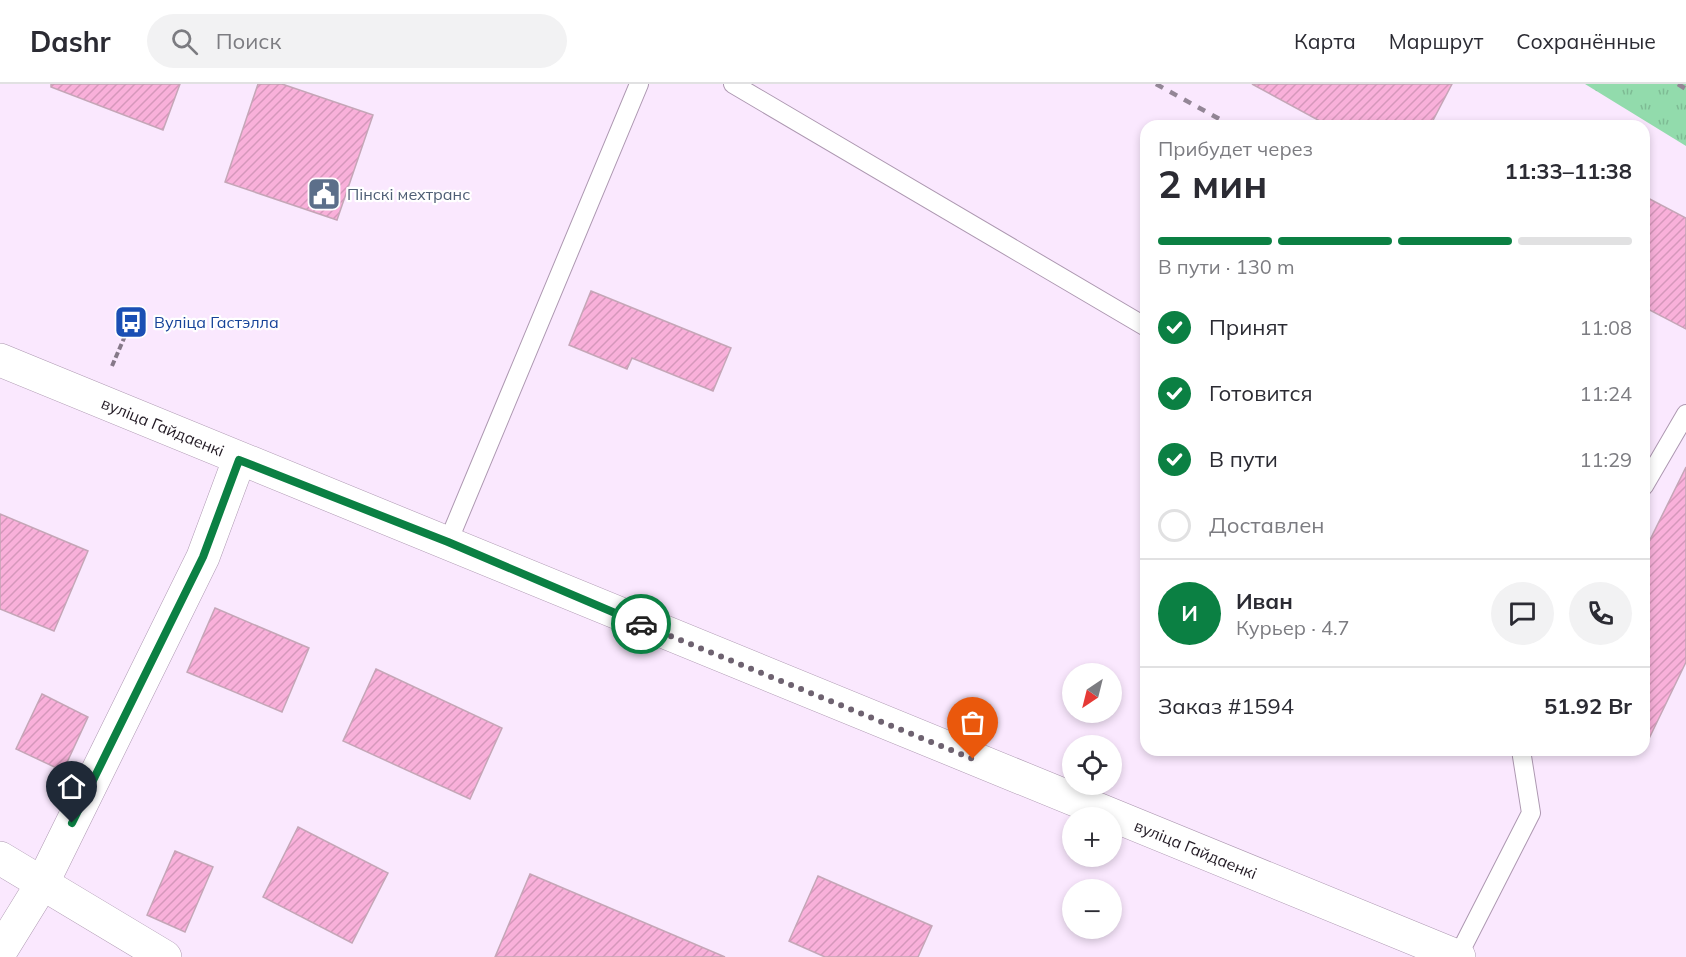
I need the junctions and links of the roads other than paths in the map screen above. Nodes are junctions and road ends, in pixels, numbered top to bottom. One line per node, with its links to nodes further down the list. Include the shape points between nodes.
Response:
1 (639, 84): 8 (lane)
2 (734, 84): 3 (lane)
3 (1140, 323)
4 (1, 364): 6 (street, вуліца Гайдаенкі)
5 (1686, 414): 7 (lane)
6 (239, 460): 8 (street, вуліца Гайдаенкі); 11 (street, via 203,557)
7 (1650, 476)
8 (448, 542): 14 (street, вуліца Гайдаенкі)
9 (1522, 756): 14 (lane, via 1531,813)
10 (0, 858): 11 (street)
11 (42, 884): 12 (street); 13 (street)
12 (0, 952)
13 (165, 957)
14 (1458, 957)

